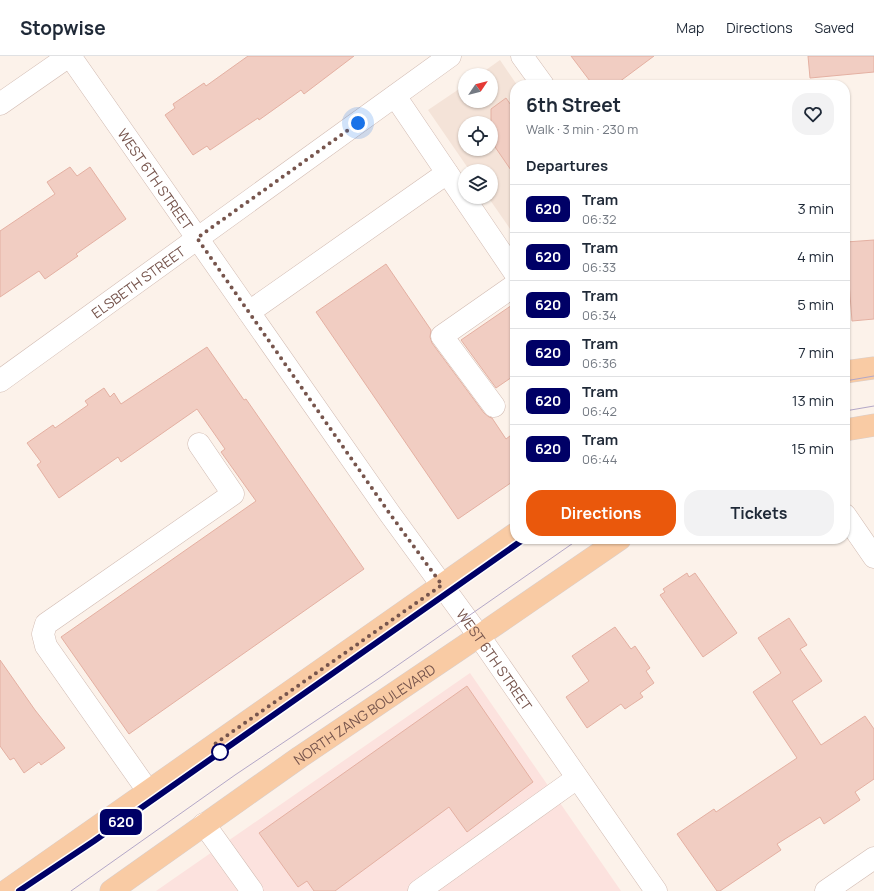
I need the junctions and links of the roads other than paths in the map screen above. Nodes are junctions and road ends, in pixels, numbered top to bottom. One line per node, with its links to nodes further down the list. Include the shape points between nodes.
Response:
1 (69, 56): 6 (street); 8 (street, WEST 6TH STREET)
2 (450, 56): 5 (street, ELSBETH STREET)
3 (522, 56): 4 (street)
4 (539, 80)
5 (395, 96): 7 (street); 8 (street, ELSBETH STREET)
6 (0, 104)
7 (448, 173): 9 (street); 11 (street)
8 (197, 238): 11 (street, WEST 6TH STREET); 14 (street, ELSBETH STREET)
9 (510, 266)
10 (510, 288): 15 (street, via 442,336)
11 (249, 312): 23 (street, WEST 6TH STREET)
12 (874, 368): 13 (main road)
13 (850, 371)
14 (0, 381)
15 (494, 406)
16 (874, 425): 17 (main road)
17 (850, 429)
18 (199, 444): 26 (street, via 233,494 46,624 43,634 46,646)
19 (850, 522): 22 (street)
20 (510, 537): 23 (main road)
21 (613, 544): 24 (main road, NORTH ZANG BOULEVARD)
22 (874, 557)
23 (442, 585): 24 (street, WEST 6TH STREET); 26 (main road)
24 (479, 636): 25 (street, WEST 6TH STREET); 27 (main road, NORTH ZANG BOULEVARD)
25 (577, 778): 32 (street); 33 (street, WEST 6TH STREET)
26 (148, 791): 29 (main road)
27 (204, 824): 30 (main road, NORTH ZANG BOULEVARD); 31 (street)
28 (874, 858): 34 (street)
29 (6, 891)
30 (111, 891)
31 (252, 891)
32 (419, 891)
33 (656, 891)
34 (826, 891)

